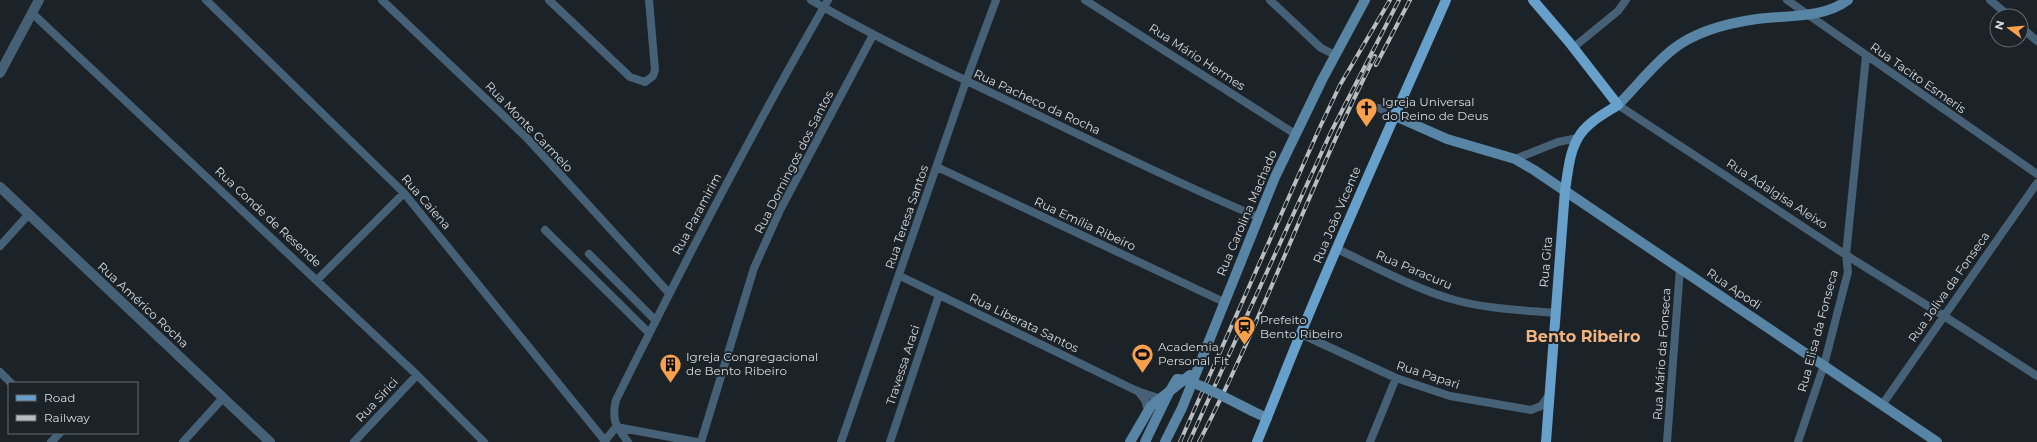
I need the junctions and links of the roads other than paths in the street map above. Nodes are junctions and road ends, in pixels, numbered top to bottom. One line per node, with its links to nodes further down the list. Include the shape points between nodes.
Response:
1 (206, 0): 39 (street, Rua Caiena)
2 (382, 0): 50 (street, Rua Monte Carmelo, via 526,138)
3 (549, 0): 4 (street, via 630,77 645,82 653,76 655,65)
4 (649, 0)
5 (811, 0): 16 (street, Rua Pacheco da Rocha)
6 (996, 0): 27 (street, Rua Teresa Santos)
7 (1085, 0): 31 (street, Rua Mário Hermes)
8 (1270, 0): 24 (street, via 1321,48)
9 (1365, 0): 24 (main road, Rua Carolina Machado)
10 (1446, 0): 30 (main road, Rua João Vicente)
11 (1533, 0): 23 (main road, Rua Adalgisa Aleixo)
12 (1626, 0): 23 (street, via 1618,11)
13 (1787, 0): 19 (street, Rua Tacito Esmeris)
14 (1848, 0): 19 (main road, via 1827,11)
15 (1990, 0): 18 (street)
16 (825, 4): 21 (street, Rua Pacheco da Rocha); 50 (street, Rua Paramirim)
17 (35, 5): 26 (street); 49 (street, Rua Conde de Resende)
18 (2000, 8)
19 (1806, 14): 25 (street, Rua Tacito Esmeris); 28 (main road, via 1757,19 1722,27 1689,39 1672,50)
20 (2029, 34): 22 (street)
21 (873, 35): 27 (street, Rua Pacheco da Rocha); 82 (street, Rua Domingos dos Santos, via 780,210 754,268)
22 (2037, 41)
23 (1574, 48): 28 (main road, Rua Adalgisa Aleixo)
24 (1335, 55): 31 (main road, Rua Carolina Machado)
25 (1866, 56): 35 (street, Rua Tacito Esmeris); 46 (street, Rua Elisa da Fonseca)
26 (0, 73)
27 (966, 81): 34 (street, Rua Teresa Santos); 41 (street, Rua Pacheco da Rocha, via 1199,192)
28 (1618, 104): 32 (main road, Rua Gita, via 1588,126); 46 (street, Rua Adalgisa Aleixo)
29 (1378, 108): 30 (street)
30 (1395, 116): 33 (main road, Rua Apodi, via 1447,139); 44 (main road, Rua João Vicente)
31 (1295, 134): 41 (main road, Rua Carolina Machado)
32 (1578, 138): 33 (street, via 1558,142); 38 (main road, Rua Gita)
33 (1515, 159): 38 (main road, Rua Apodi)
34 (937, 168): 48 (street, Rua Teresa Santos); 52 (street, Rua Emília Ribeiro)
35 (2037, 174)
36 (2037, 183): 54 (street, Rua Joliva da Fonseca)
37 (0, 186): 40 (street, Rua Américo Rocha)
38 (1565, 190): 47 (main road, Rua Apodi); 53 (main road, Rua Gita)
39 (404, 193): 49 (street); 74 (street, Rua Caiena)
40 (28, 215): 43 (street); 67 (street, Rua Américo Rocha)
41 (1258, 217): 52 (main road, Rua Carolina Machado)
42 (546, 230): 56 (street)
43 (0, 246)
44 (1338, 249): 53 (street, Rua Paracuru, via 1454,300 1476,305); 57 (main road, Rua João Vicente)
45 (589, 254): 55 (street)
46 (1846, 255): 54 (street, Rua Adalgisa Aleixo); 58 (street, Rua Elisa da Fonseca, via 1848,272)
47 (1680, 268): 58 (main road, Rua Apodi); 91 (street, Rua Mário da Fonseca)
48 (900, 276): 51 (street, Rua Liberata Santos); 83 (street, Rua Teresa Santos)
49 (317, 280): 61 (street, Rua Conde de Resende)
50 (669, 293): 55 (street, Rua Paramirim)
51 (939, 295): 65 (street, Rua Liberata Santos); 84 (street, Travessa Araci)
52 (1224, 302): 59 (main road, Rua Carolina Machado)
53 (1555, 313): 66 (main road, Rua Gita)
54 (1944, 316): 62 (street, Rua Adalgisa Aleixo); 69 (street, Rua Joliva da Fonseca)
55 (655, 320): 56 (street, Rua Paramirim)
56 (649, 334): 72 (street, Rua Paramirim, via 616,400 613,411)
57 (1300, 334): 63 (street, Rua Papari); 71 (main road, Rua João Vicente)
58 (1824, 365): 69 (main road, Rua Apodi); 92 (street, Rua Elisa da Fonseca)
59 (1198, 366): 68 (main road); 87 (main road, Rua Carolina Machado, via 1182,408)
60 (0, 372): 64 (street)
61 (417, 375): 78 (street, Rua Sirici); 79 (street, Rua Conde de Resende)
62 (2037, 376)
63 (1396, 378): 66 (street, Rua Papari, via 1450,396 1531,410 1541,406); 89 (street)
64 (10, 382)
65 (1138, 391): 68 (street, Rua Liberata Santos); 70 (street, via 1145,400)
66 (1549, 395): 90 (main road, Rua Gita)
67 (223, 398): 76 (street); 77 (street, Rua Américo Rocha)
68 (1161, 399): 70 (main road)
69 (1882, 405): 93 (main road, Rua Apodi)
70 (1148, 410): 85 (main road)
71 (1267, 418): 86 (main road, bridge, via 1201,387 1177,379); 88 (main road, Rua João Vicente)
72 (616, 427): 74 (street); 80 (street); 81 (street)
73 (59, 434): 75 (street)
74 (605, 441)
75 (52, 442)
76 (183, 442)
77 (270, 442)
78 (354, 442)
79 (484, 442)
80 (628, 442)
81 (697, 442)
82 (701, 442)
83 (842, 442)
84 (890, 442)
85 (1130, 442)
86 (1145, 442)
87 (1165, 442)
88 (1257, 442)
89 (1370, 442)
90 (1546, 442)
91 (1667, 442)
92 (1798, 442)
93 (1937, 442)

